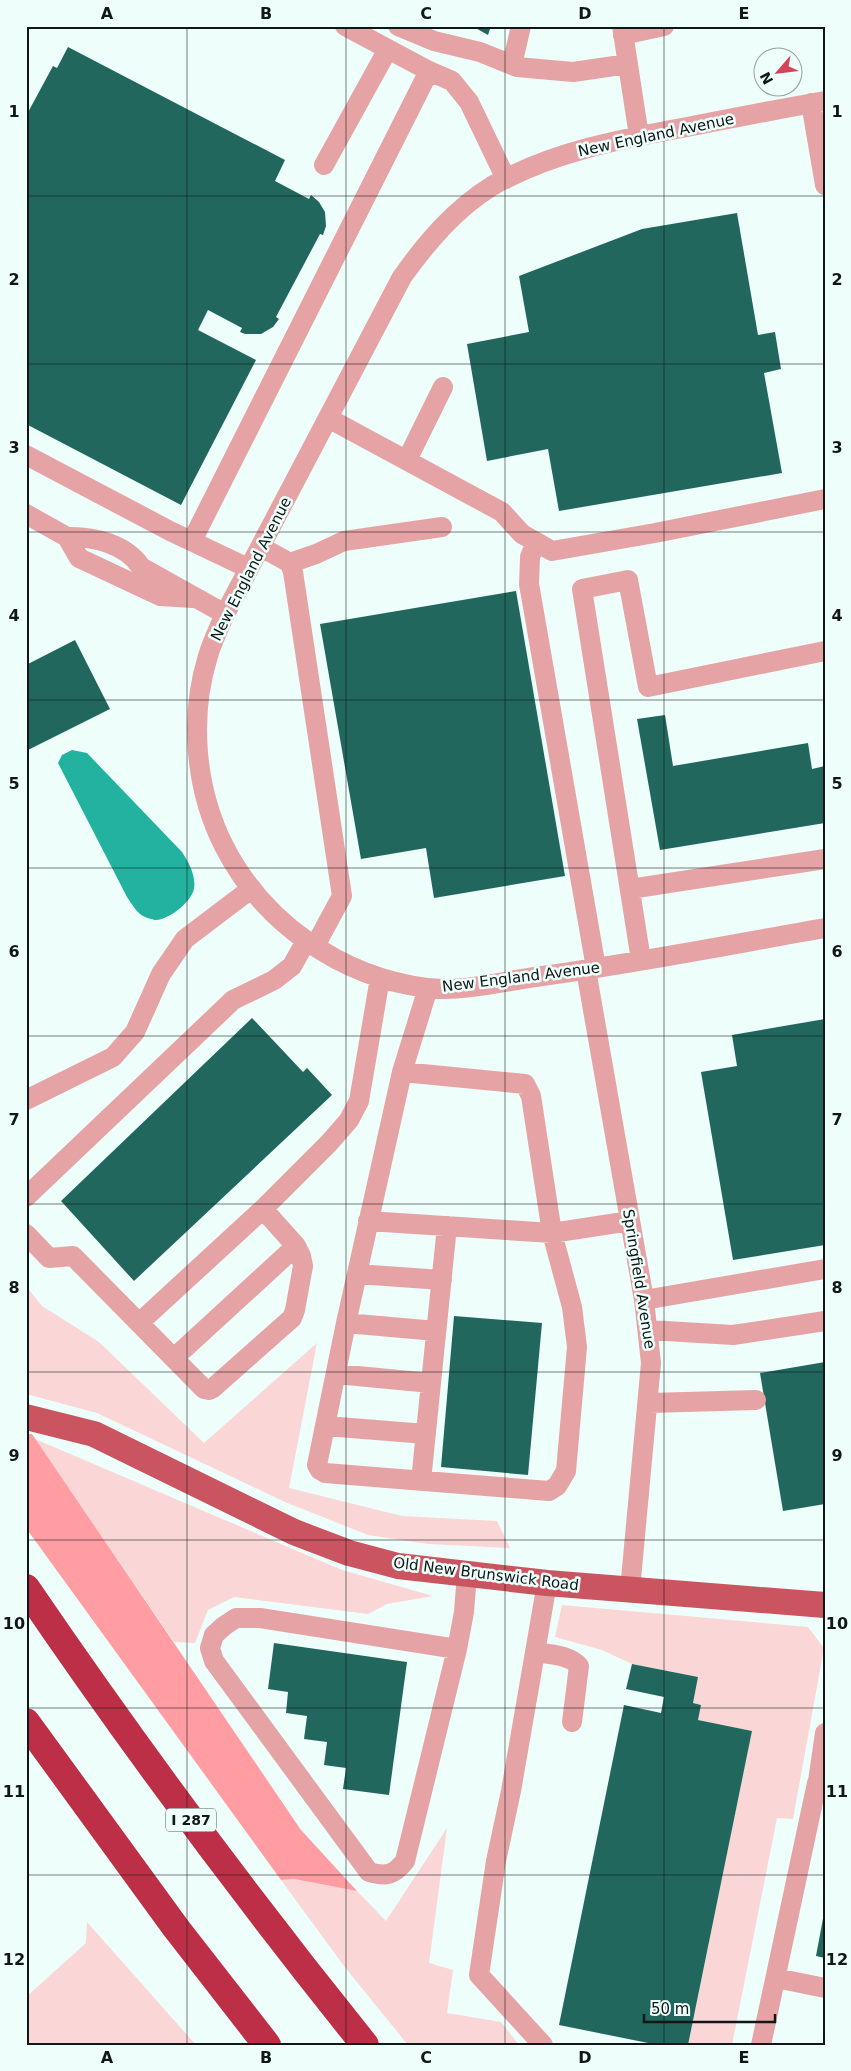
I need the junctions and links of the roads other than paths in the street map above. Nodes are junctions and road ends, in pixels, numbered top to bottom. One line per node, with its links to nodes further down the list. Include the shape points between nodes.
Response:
1 (344, 26): 6 (street)
2 (398, 26): 8 (street)
3 (521, 26): 8 (street)
4 (664, 26): 5 (street)
5 (623, 30): 7 (street)
6 (388, 49): 9 (street); 12 (street)
7 (628, 64): 8 (street, via 573,72); 11 (street)
8 (512, 65)
9 (430, 71): 13 (street, via 452,81 469,102); 23 (street)
10 (818, 102): 11 (street, New England Avenue); 14 (street)
11 (639, 136): 13 (street, New England Avenue, via 588,148)
12 (324, 165)
13 (506, 179): 16 (street, New England Avenue, via 476,197 450,220 407,269 382,310)
14 (825, 186)
15 (443, 387): 18 (street)
16 (328, 418): 18 (street); 25 (street, New England Avenue)
17 (26, 455): 23 (street)
18 (407, 460): 24 (street, via 502,512 522,534)
19 (825, 499): 24 (street, via 552,550)
20 (26, 514): 22 (street)
21 (442, 527): 26 (street, via 344,541)
22 (75, 537): 28 (street, via 103,540 134,557 141,567); 28 (street, via 79,558 160,596)
23 (192, 541): 27 (street)
24 (536, 542): 37 (street, Springfield Avenue, via 530,557 529,584)
25 (261, 547): 26 (street); 27 (street, New England Avenue)
26 (290, 563): 35 (street, via 342,896)
27 (248, 568): 29 (street, New England Avenue)
28 (193, 598): 29 (street)
29 (225, 614): 32 (street, New England Avenue, via 208,656 199,700 201,780 220,840)
30 (825, 651): 33 (street, via 648,687 628,580 582,590)
31 (825, 859): 33 (street)
32 (251, 889): 35 (street, New England Avenue, via 282,922); 41 (street, via 185,940 161,974 135,1032 113,1057)
33 (630, 889): 36 (street)
34 (825, 928): 36 (street, New England Avenue)
35 (311, 944): 38 (street, New England Avenue, via 356,969); 42 (street, via 292,966 274,980 233,1000)
36 (641, 960): 37 (street, New England Avenue)
37 (591, 969): 39 (street, New England Avenue, via 455,988); 45 (street, Springfield Avenue)
38 (380, 978): 39 (street, New England Avenue); 43 (street, via 359,1101 329,1143)
39 (428, 988): 40 (street)
40 (402, 1072): 44 (street); 47 (street, via 525,1084 531,1096)
41 (26, 1100)
42 (26, 1198)
43 (263, 1209): 49 (street); 55 (street)
44 (368, 1221): 46 (street); 51 (street)
45 (630, 1221): 47 (street); 53 (street, Springfield Avenue)
46 (447, 1226): 47 (street); 52 (street)
47 (552, 1233): 67 (street, via 572,1307 577,1347 566,1471 557,1486 548,1491)
48 (26, 1234): 55 (street, via 49,1258 73,1256)
49 (296, 1246): 59 (street); 59 (street, via 302,1266 292,1318 209,1390 204,1389)
50 (825, 1269): 53 (street)
51 (357, 1274): 52 (street); 56 (street)
52 (442, 1280): 58 (street)
53 (644, 1300): 57 (street, Springfield Avenue)
54 (825, 1321): 57 (street, via 733,1335)
55 (140, 1323): 59 (street)
56 (346, 1324): 58 (street); 60 (street)
57 (648, 1330): 63 (street, Springfield Avenue, via 651,1363)
58 (436, 1331): 61 (street)
59 (174, 1358)
60 (336, 1374): 61 (street); 65 (street)
61 (431, 1383): 66 (street)
62 (756, 1400): 63 (street)
63 (649, 1403): 71 (street, Springfield Avenue)
64 (26, 1417): 68 (main road, Old New Brunswick Road, via 94,1434 294,1532 349,1553 398,1566)
65 (326, 1426): 66 (street); 67 (street, via 317,1465 325,1473)
66 (426, 1434): 67 (street)
67 (421, 1481)
68 (467, 1574): 69 (main road, Old New Brunswick Road); 73 (street)
69 (547, 1583): 71 (main road, Old New Brunswick Road); 74 (street)
70 (26, 1588): 82 (highway, I 287, via 159,1777)
71 (630, 1590): 72 (main road, Old New Brunswick Road)
72 (825, 1605)
73 (457, 1649): 73 (street, via 405,1861 392,1874 380,1876 369,1872 214,1661 210,1648 214,1635 236,1618 260,1618)
74 (534, 1652): 76 (street, via 564,1657 579,1666); 83 (street, via 479,1975)
75 (26, 1722): 81 (highway, via 164,1913)
76 (572, 1722)
77 (825, 1733): 78 (street)
78 (821, 1790): 79 (street)
79 (776, 1978): 80 (street); 84 (street)
80 (825, 1988)
81 (266, 2045)
82 (365, 2045)
83 (543, 2045)
84 (761, 2045)

